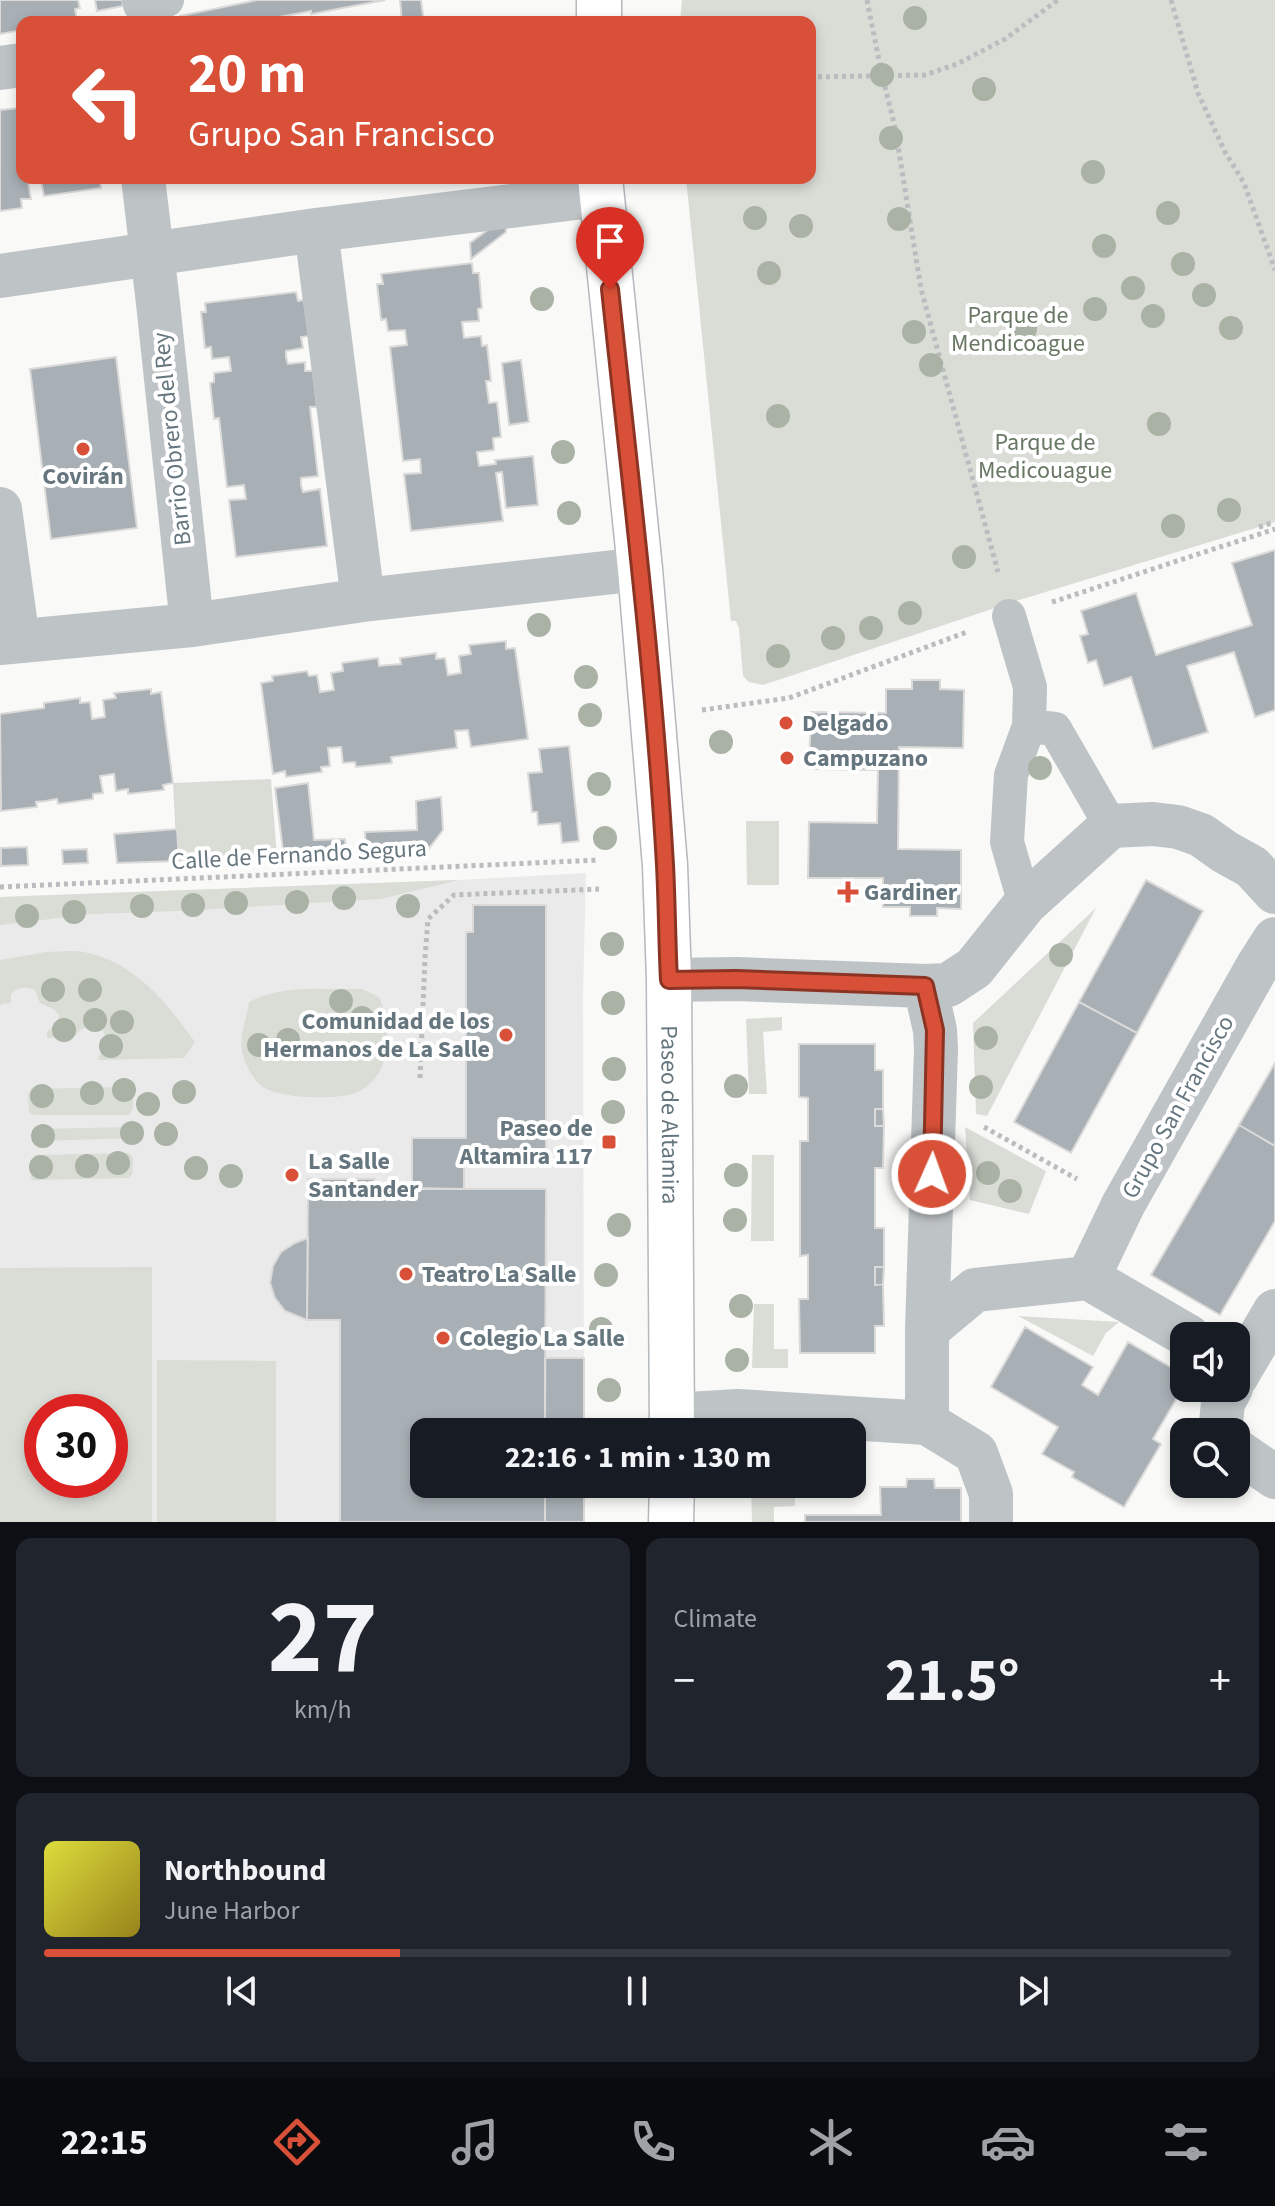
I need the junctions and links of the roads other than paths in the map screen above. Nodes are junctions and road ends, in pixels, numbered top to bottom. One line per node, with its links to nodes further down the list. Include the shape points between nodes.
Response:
1 (139, 0): 2 (lane, via 140,5)
2 (167, 0)
3 (144, 184): 6 (street, Barrio Obrero del Rey)
4 (600, 187): 5 (street); 9 (main road, Paseo de Altamira)
5 (316, 230): 6 (street); 10 (street)
6 (153, 254): 7 (street); 12 (street, Barrio Obrero del Rey)
7 (0, 276)
8 (0, 509): 13 (street)
9 (640, 569): 10 (street); 19 (main road, Paseo de Altamira, via 665,865)
10 (363, 600): 12 (street)
11 (1009, 616): 14 (lane, via 1030,687)
12 (192, 625): 13 (street)
13 (9, 642)
14 (1029, 726): 15 (lane, via 1055,729); 17 (lane, via 1011,775 1007,842)
15 (1111, 826): 16 (street, via 1153,824 1201,835 1252,867); 17 (street)
16 (1275, 892)
17 (1025, 904): 20 (street, via 974,968 948,985)
18 (1275, 939): 21 (street, Grupo San Francisco, via 1123,1205)
19 (669, 980): 20 (street); 26 (main road, Paseo de Altamira)
20 (925, 986): 24 (street, via 936,1049)
21 (1088, 1278): 23 (street); 24 (street, via 975,1290)
22 (1275, 1311): 25 (street)
23 (1170, 1326)
24 (927, 1330): 30 (street)
25 (1250, 1351)
26 (672, 1418)
27 (700, 1418): 28 (street, via 738,1411)
28 (848, 1418)
29 (866, 1419): 30 (street)
30 (927, 1423): 35 (street, via 976,1453 991,1494)
31 (1250, 1461): 32 (street)
32 (1275, 1477)
33 (672, 1498): 34 (main road)
34 (671, 1522)
35 (991, 1522)

